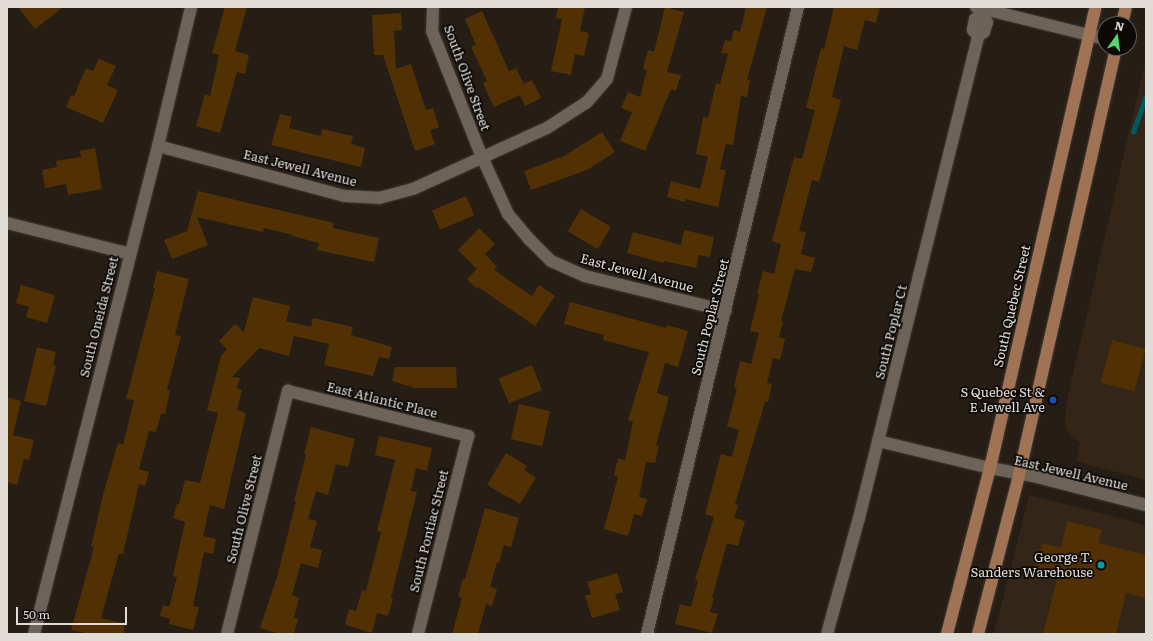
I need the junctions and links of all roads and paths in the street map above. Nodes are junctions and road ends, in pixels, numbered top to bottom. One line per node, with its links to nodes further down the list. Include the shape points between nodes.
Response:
1 (191, 7): 10 (street, South Oneida Street)
2 (433, 7): 11 (street, South Olive Street, via 432,31)
3 (626, 7): 11 (street, via 607,79 587,102 547,128)
4 (798, 7): 14 (street, South Poplar Street)
5 (1096, 7): 7 (main road, South Quebec Street)
6 (981, 11): 7 (street); 17 (street, South Poplar Ct, via 987,22 984,32 978,36)
7 (1089, 34): 8 (street); 18 (main road, South Quebec Street)
8 (1097, 36)
9 (1114, 56): 19 (main road)
10 (158, 146): 11 (street, East Jewell Avenue, via 344,196 379,198 413,189); 13 (street, South Oneida Street)
11 (482, 157): 14 (street, East Jewell Avenue, via 508,214 528,239 551,261 585,276)
12 (7, 223): 13 (street)
13 (130, 254): 21 (street, South Oneida Street)
14 (726, 311): 24 (street, South Poplar Street)
15 (288, 391): 16 (street, East Atlantic Place); 22 (street, South Olive Street)
16 (468, 436): 23 (street, South Pontiac Street)
17 (878, 441): 18 (street, East Jewell Avenue); 25 (street, South Poplar Ct)
18 (990, 468): 19 (street, East Jewell Avenue); 26 (main road, South Quebec Street)
19 (1018, 475): 20 (street, East Jewell Avenue, via 1033,476); 27 (main road)
20 (1146, 505)
21 (34, 634)
22 (227, 634)
23 (418, 634)
24 (647, 634)
25 (827, 634)
26 (947, 634)
27 (978, 634)

